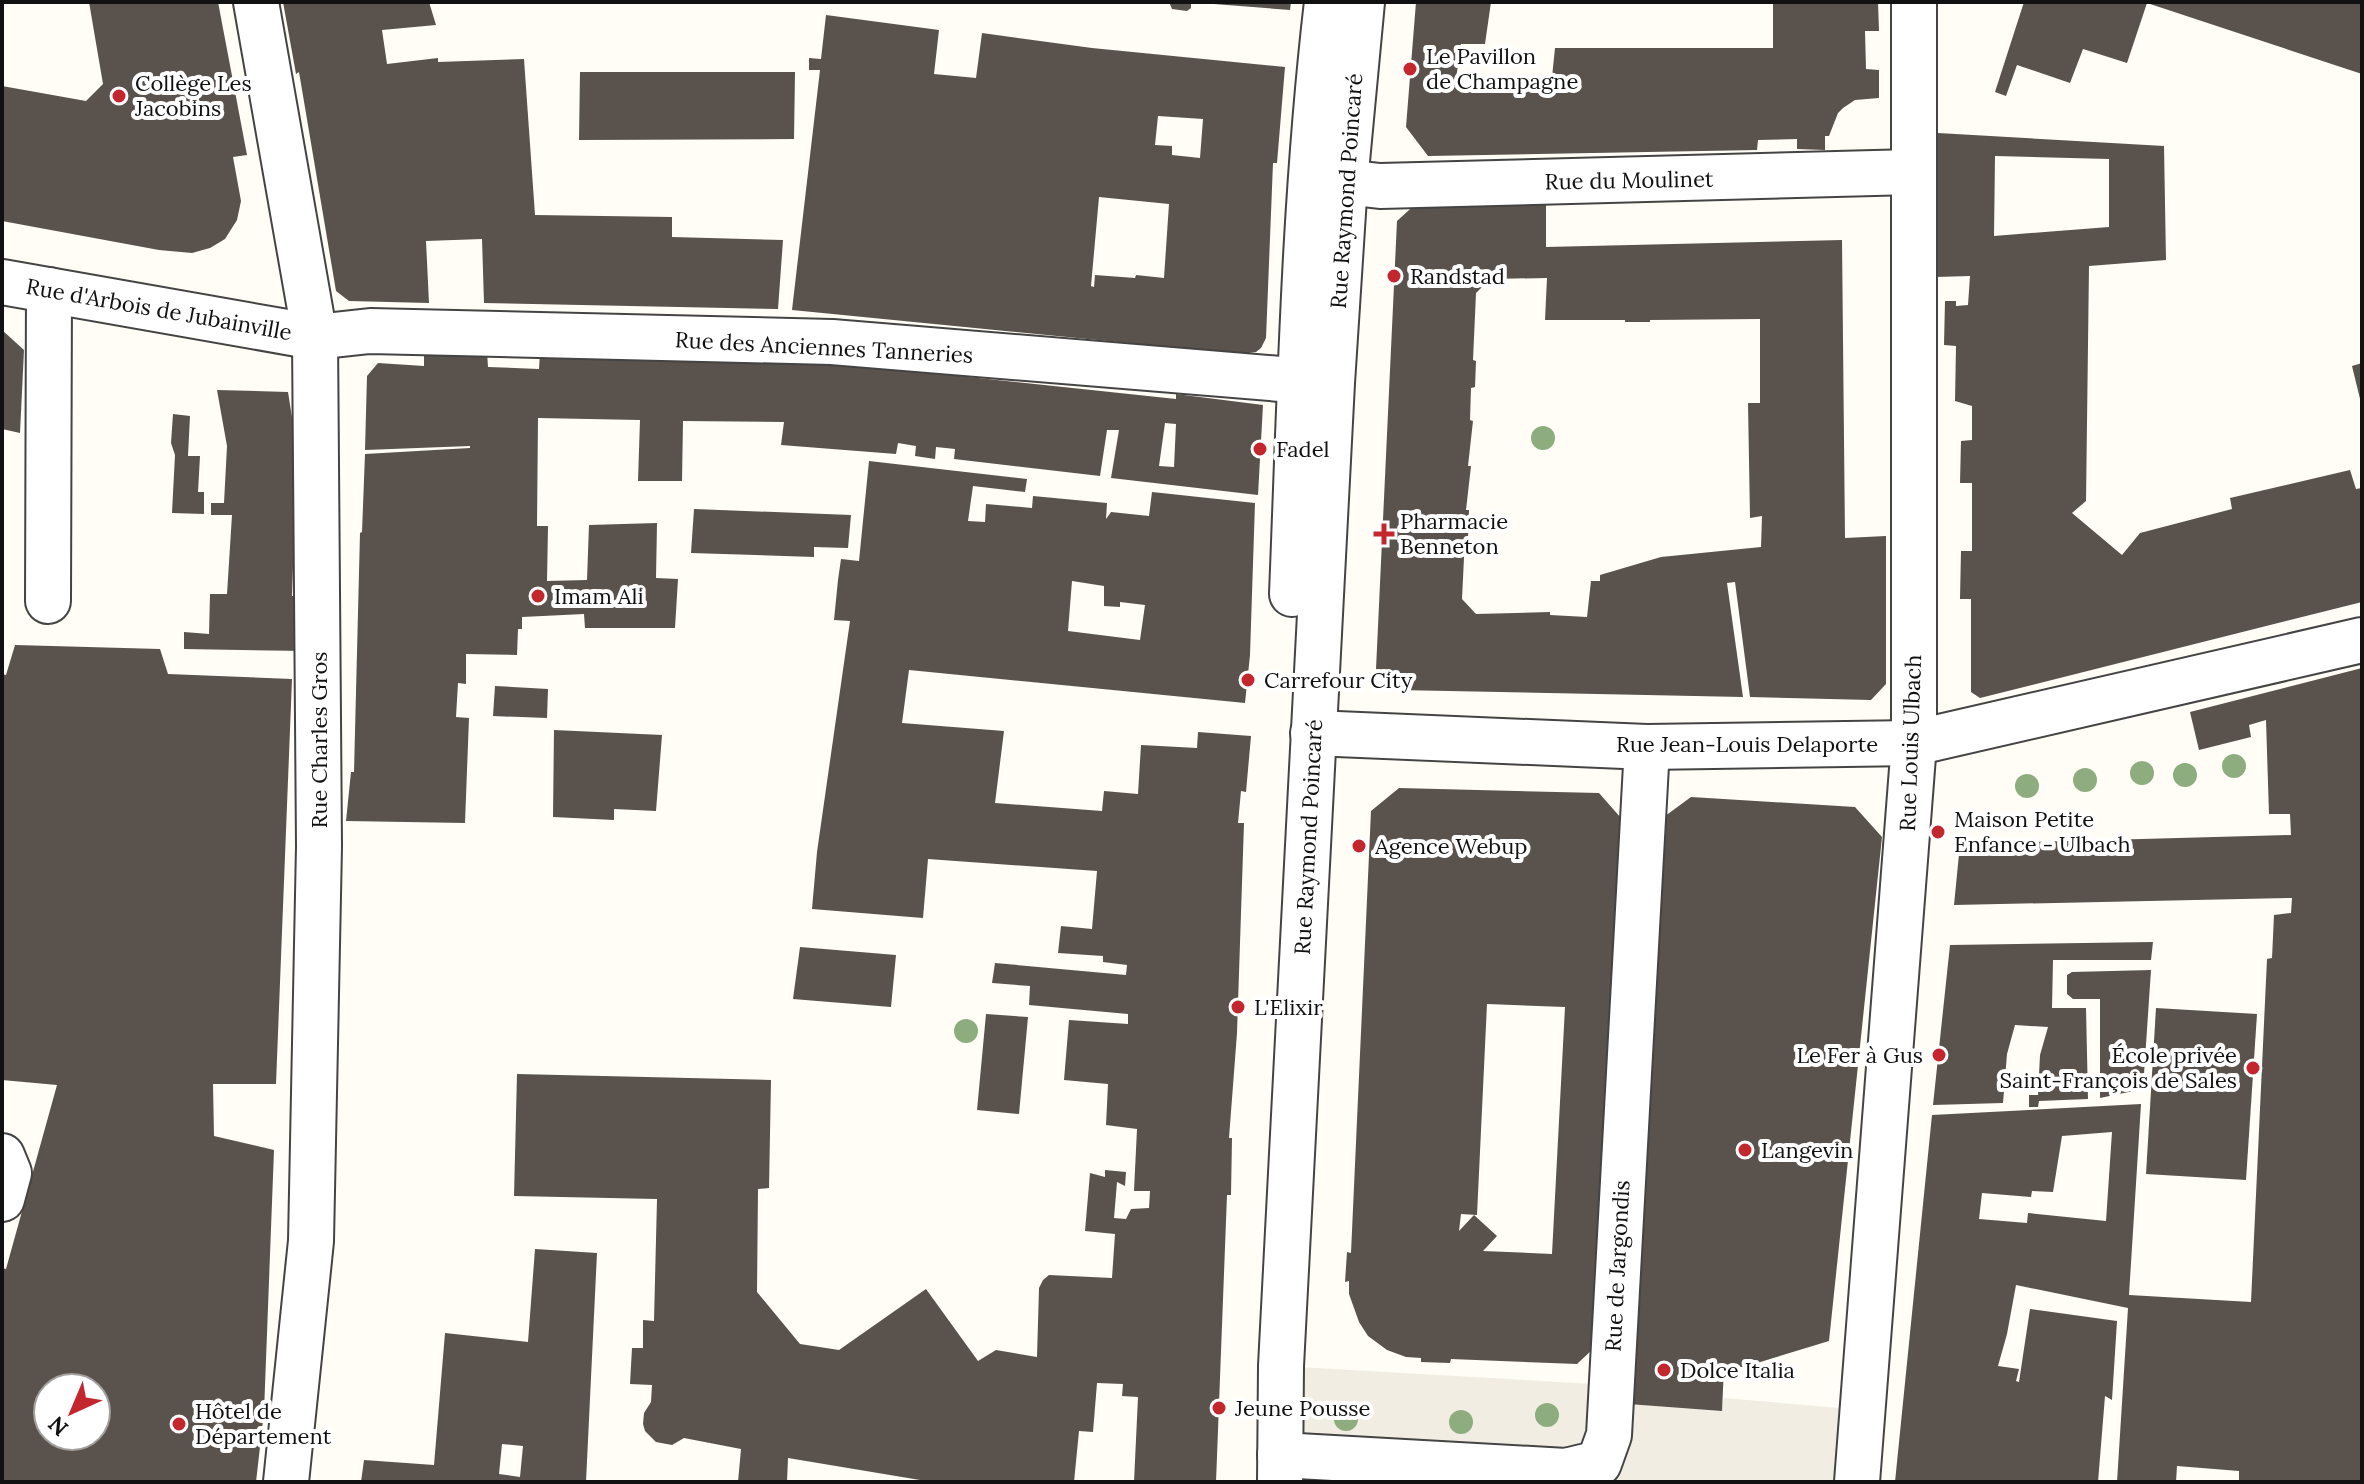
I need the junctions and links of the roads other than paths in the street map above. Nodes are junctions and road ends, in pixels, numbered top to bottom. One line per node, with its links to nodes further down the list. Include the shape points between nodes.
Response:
1 (256, 2): 9 (street, Rue Charles Gros)
2 (1327, 2): 10 (street, Rue Raymond Poincaré, via 1315,105)
3 (1362, 2): 6 (street, Rue Raymond Poincaré)
4 (1914, 2): 5 (street, Rue Louis Ulbach)
5 (1913, 172): 6 (street, Rue du Moulinet, via 1380,186); 14 (street, Rue Louis Ulbach)
6 (1345, 182): 10 (street, Rue Raymond Poincaré)
7 (2, 282): 8 (street, Rue d'Arbois de Jubainville)
8 (49, 290): 9 (street, Rue d'Arbois de Jubainville); 11 (street)
9 (315, 337): 10 (street, Rue des Anciennes Tanneries, via 370,331 832,342); 19 (street, Rue Charles Gros, via 319,846 311,1241)
10 (1316, 382): 13 (street, Rue Raymond Poincaré); 18 (street, Rue Raymond Poincaré)
11 (48, 601)
12 (2362, 640): 14 (street, Rue Jean-Louis Delaporte)
13 (1313, 733): 15 (street, Rue Jean-Louis Delaporte); 18 (street, Rue Raymond Poincaré)
14 (1914, 743): 15 (street, Rue Jean-Louis Delaporte); 20 (street, Rue Louis Ulbach)
15 (1647, 747): 18 (street, Rue de Jargondis, via 1609,1435 1599,1463 1566,1471)
16 (2, 1156): 17 (street, via 9,1173)
17 (2, 1199)
18 (1273, 1473)
19 (286, 1482)
20 (1857, 1482)

